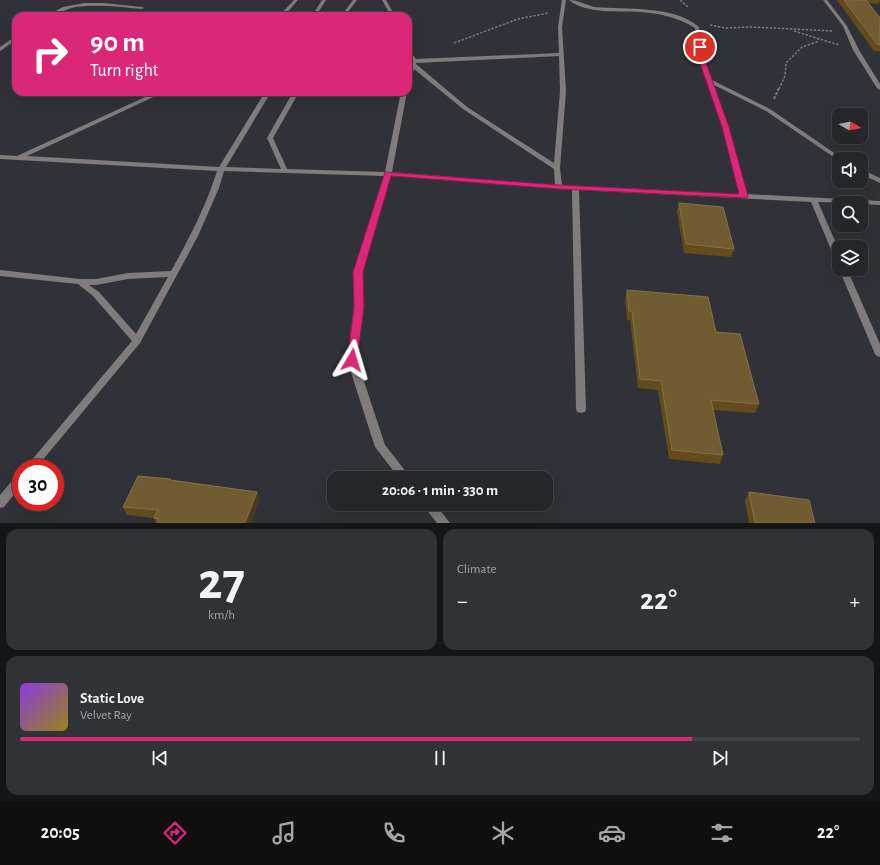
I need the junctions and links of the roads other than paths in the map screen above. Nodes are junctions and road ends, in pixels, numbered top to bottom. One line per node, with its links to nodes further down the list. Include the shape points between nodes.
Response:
1 (296, 0): 10 (street)
2 (324, 0): 11 (street)
3 (356, 0): 12 (street)
4 (384, 0): 13 (street)
5 (564, 0): 16 (street, via 560,27)
6 (571, 0): 20 (street, via 584,6 649,12 689,21 697,26 703,63)
7 (825, 0): 21 (street, via 834,10)
8 (142, 8): 9 (street, via 79,6 63,8)
9 (56, 12)
10 (285, 12)
11 (316, 12)
12 (346, 12)
13 (391, 12)
14 (12, 41): 15 (street)
15 (0, 50)
16 (561, 54): 18 (street); 29 (street, via 563,91)
17 (412, 59): 18 (street)
18 (414, 63): 19 (street); 29 (street, via 465,108)
19 (412, 69)
20 (709, 81): 26 (street, via 768,110); 37 (street)
21 (880, 88)
22 (152, 96): 28 (street)
23 (266, 96): 30 (street)
24 (294, 96): 31 (street, via 270,138)
25 (403, 96): 32 (street)
26 (832, 154)
27 (0, 157): 28 (street)
28 (18, 158): 30 (street)
29 (557, 168): 35 (street)
30 (221, 169): 31 (street); 42 (street, via 194,236)
31 (286, 171): 32 (street)
32 (388, 174): 35 (street); 49 (street, via 358,272 359,307 352,360 380,447)
33 (868, 175): 34 (street)
34 (880, 181)
35 (559, 187): 36 (street)
36 (574, 187): 37 (street); 47 (street)
37 (744, 196): 38 (street)
38 (814, 200): 39 (street); 40 (street)
39 (880, 203)
40 (832, 242)
41 (0, 273): 44 (street)
42 (173, 274): 44 (street); 45 (street)
43 (846, 276): 46 (street)
44 (80, 282): 45 (street, via 96,294)
45 (137, 340): 48 (street)
46 (880, 354)
47 (581, 409)
48 (38, 459)
49 (400, 471)
50 (12, 489): 51 (street)
51 (0, 503)
52 (434, 511): 53 (street)
53 (444, 523)

